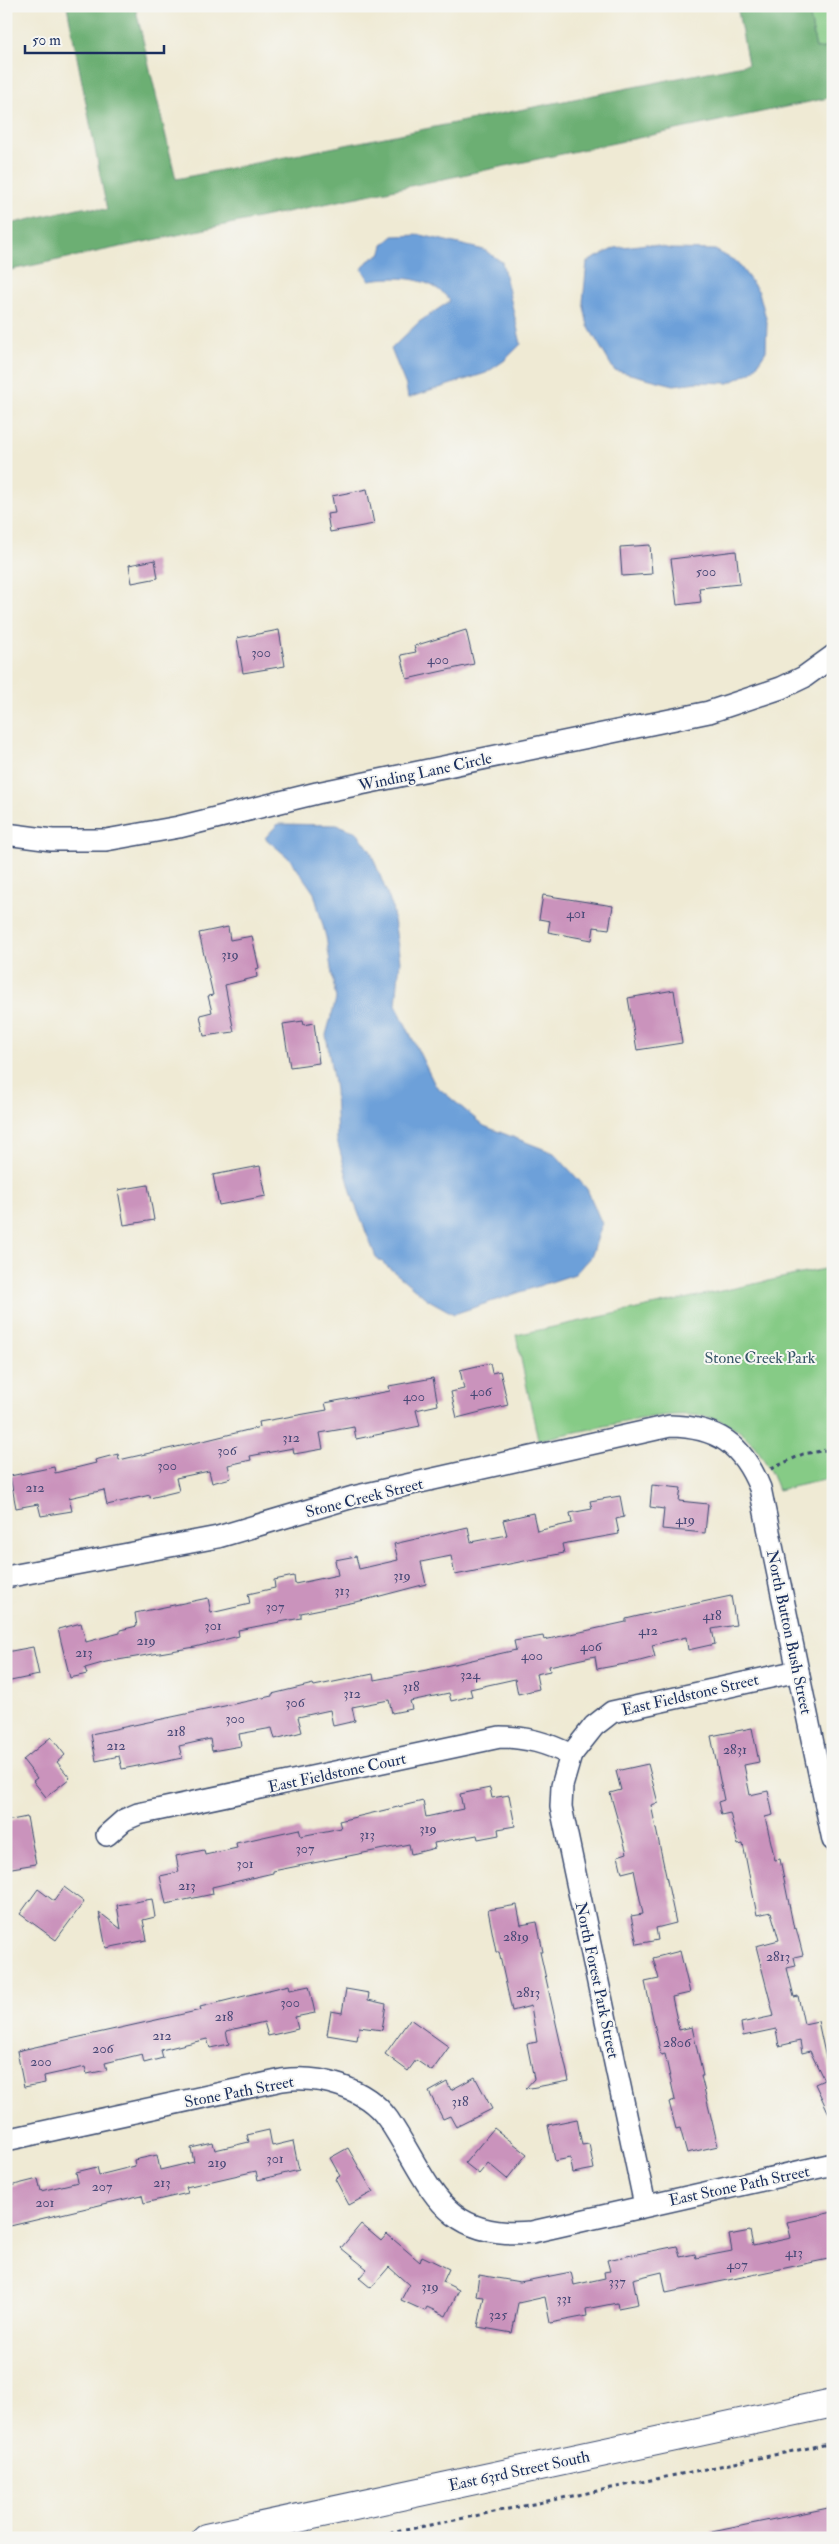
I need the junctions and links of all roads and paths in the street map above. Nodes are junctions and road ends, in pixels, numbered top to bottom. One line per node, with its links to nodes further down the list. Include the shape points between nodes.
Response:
1 (833, 656): 2 (street, Winding Lane Circle, via 804,677 781,688 709,712 317,794 179,828 106,840 52,840)
2 (6, 834)
3 (720, 1436): 6 (street, Stone Creek Street, via 706,1430 670,1426 353,1497 218,1537); 7 (street, North Button Bush Street, via 745,1459 760,1488)
4 (833, 1449): 5 (path, via 803,1454)
5 (770, 1469)
6 (6, 1577)
7 (798, 1671): 8 (street, East Fieldstone Street, via 612,1712 594,1726); 10 (street, North Button Bush Street)
8 (571, 1755): 9 (street, East Fieldstone Court, via 545,1742 500,1737 138,1814 124,1820); 13 (street, North Forest Park Street, via 562,1786 561,1807)
9 (107, 1835)
10 (833, 1840)
11 (6, 2140): 13 (street, Stone Path Street, via 282,2080 312,2078 340,2085 366,2098 387,2118 440,2204 462,2220 490,2231 510,2234 532,2232)
12 (833, 2164): 13 (street, East Stone Path Street)
13 (646, 2205)
14 (833, 2403): 16 (main road, East 63rd Street South)
15 (833, 2442): 17 (path)
16 (206, 2538)
17 (366, 2538)

